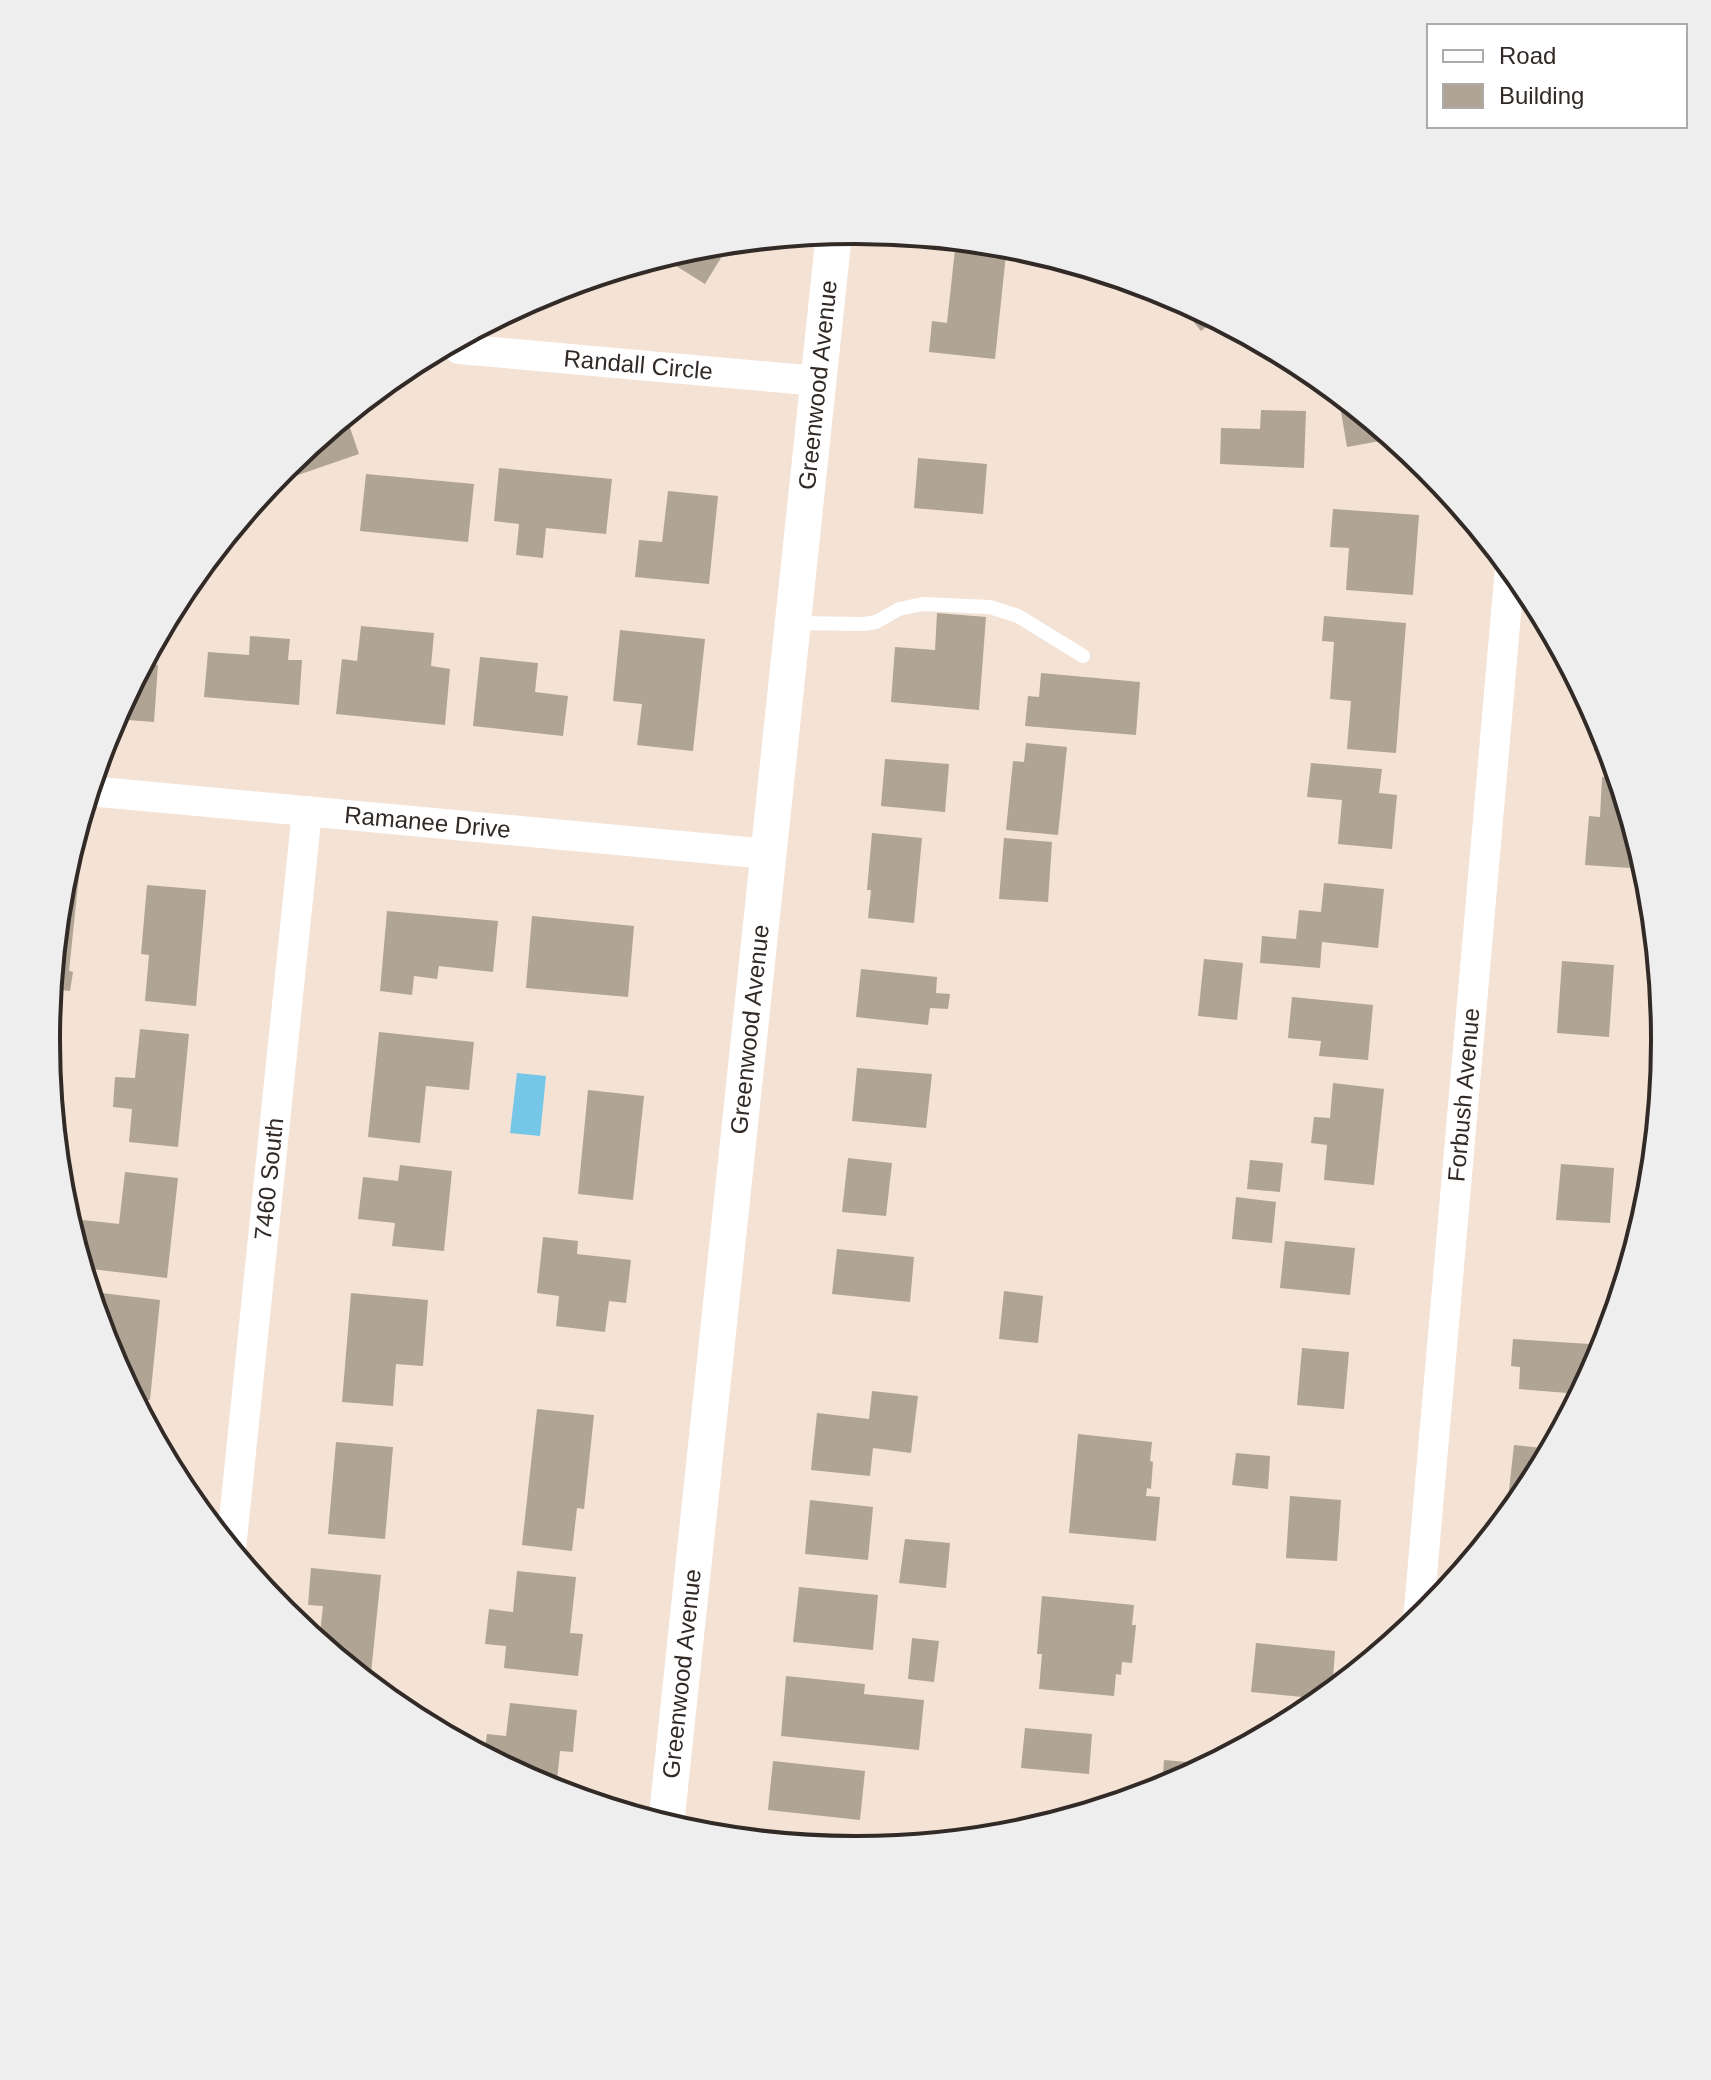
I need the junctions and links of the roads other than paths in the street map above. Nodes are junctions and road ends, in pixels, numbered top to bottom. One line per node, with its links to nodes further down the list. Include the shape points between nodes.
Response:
1 (833, 245): 3 (street, Greenwood Avenue)
2 (461, 349): 3 (street, Randall Circle)
3 (818, 381): 5 (street, Greenwood Avenue)
4 (1508, 586): 11 (street, Forbush Avenue)
5 (793, 623): 6 (lane, via 864,624 923,604 990,607 1018,616); 9 (street, Greenwood Avenue)
6 (1083, 656)
7 (100, 792): 8 (street, Ramanee Drive)
8 (307, 811): 9 (street, Ramanee Drive); 10 (street, 7460 South)
9 (768, 854): 12 (street, Greenwood Avenue)
10 (232, 1535)
11 (1420, 1601)
12 (667, 1812)

